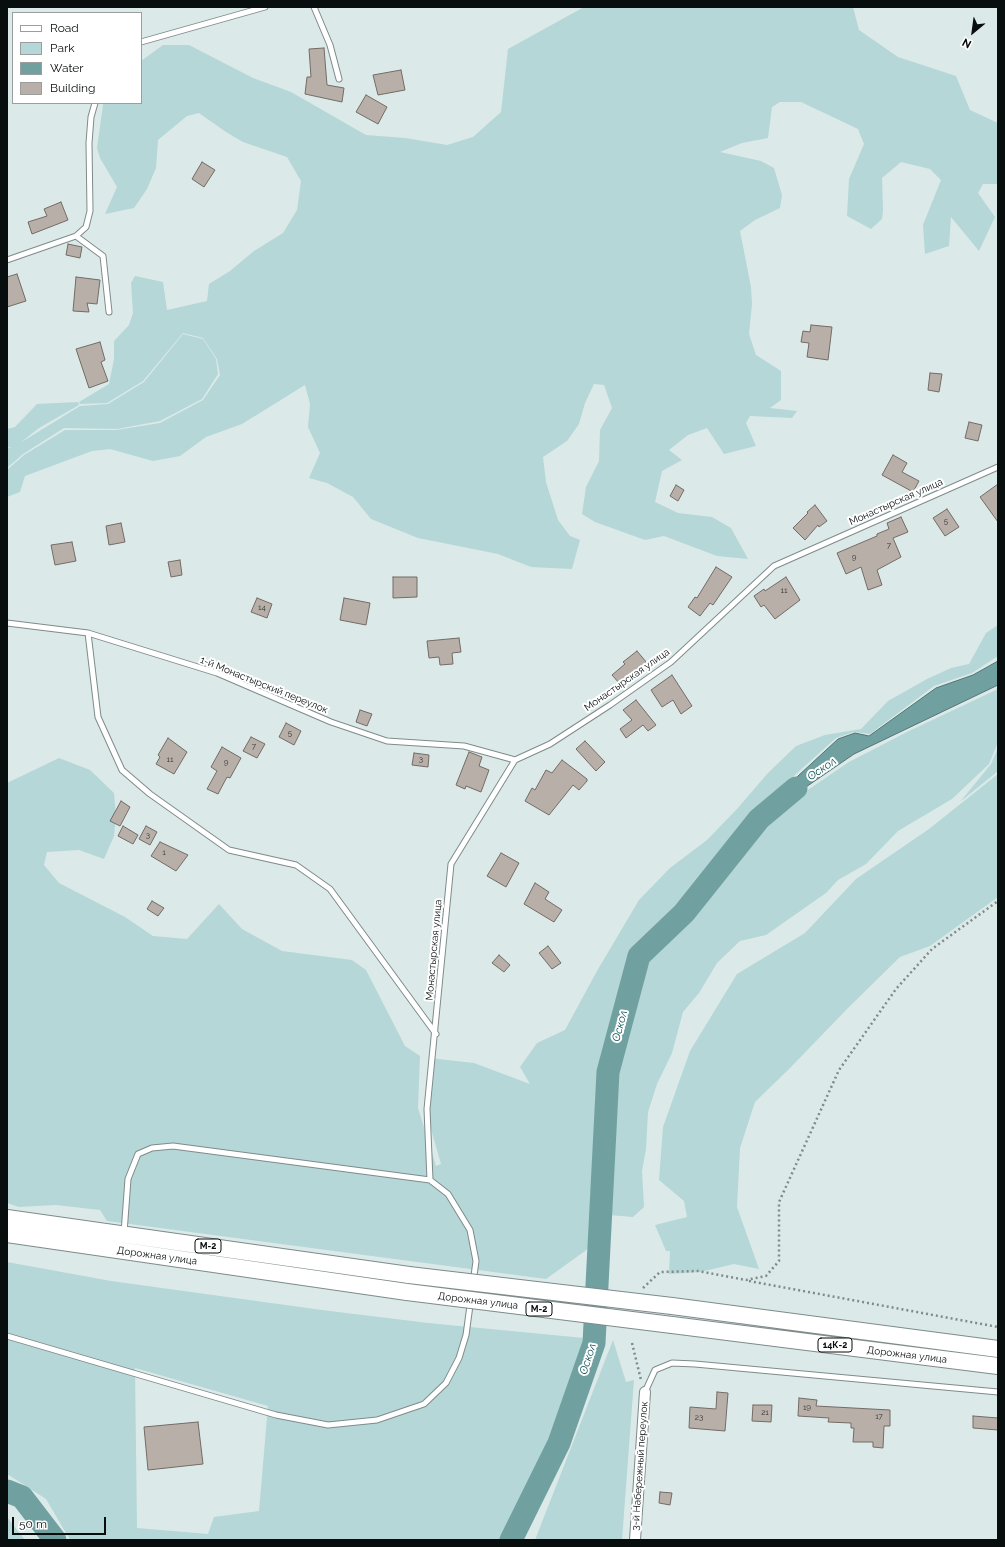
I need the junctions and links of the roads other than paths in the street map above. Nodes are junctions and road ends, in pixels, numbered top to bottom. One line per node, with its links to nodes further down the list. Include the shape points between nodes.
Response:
1 (265, 7): 3 (lane)
2 (314, 7): 4 (lane, via 330,45)
3 (142, 42)
4 (339, 79)
5 (95, 104): 6 (lane, via 89,143 90,211 86,227)
6 (76, 236): 7 (lane); 8 (lane, via 103,256)
7 (7, 260)
8 (109, 312)
9 (998, 467): 12 (lane, Монастырская улица, via 774,566 671,662 550,744)
10 (7, 622): 11 (lane, 1-й Монастырский переулок)
11 (88, 633): 12 (lane, 1-й Монастырский переулок, via 217,673 331,722 387,741 464,746); 13 (lane, via 98,717 122,770 150,794 229,850 296,865 330,889)
12 (515, 760): 13 (lane, Монастырская улица, via 451,864)
13 (436, 1034): 14 (lane, Монастырская улица, via 428,1109)
14 (430, 1180): 17 (lane, via 172,1146 152,1148 138,1154 128,1179); 20 (lane, via 448,1194 470,1230 476,1261 466,1335 459,1358 446,1383 424,1404 377,1420 328,1425 276,1415)
15 (7, 1218): 17 (main road, Дорожная улица / М-2)
16 (7, 1234): 19 (main road, Дорожная улица / М-2, bridge, via 407,1292)
17 (124, 1234): 18 (main road, Дорожная улица / М-2, bridge, via 409,1275)
18 (672, 1306): 21 (main road, Дорожная улица / 14К-2)
19 (672, 1325): 22 (main road, Дорожная улица / 14К-2)
20 (7, 1336)
21 (998, 1349)
22 (998, 1366)
23 (644, 1392): 24 (lane, via 655,1370 672,1364); 25 (street, 3-й Набережный переулок)
24 (998, 1392)
25 (635, 1540)

